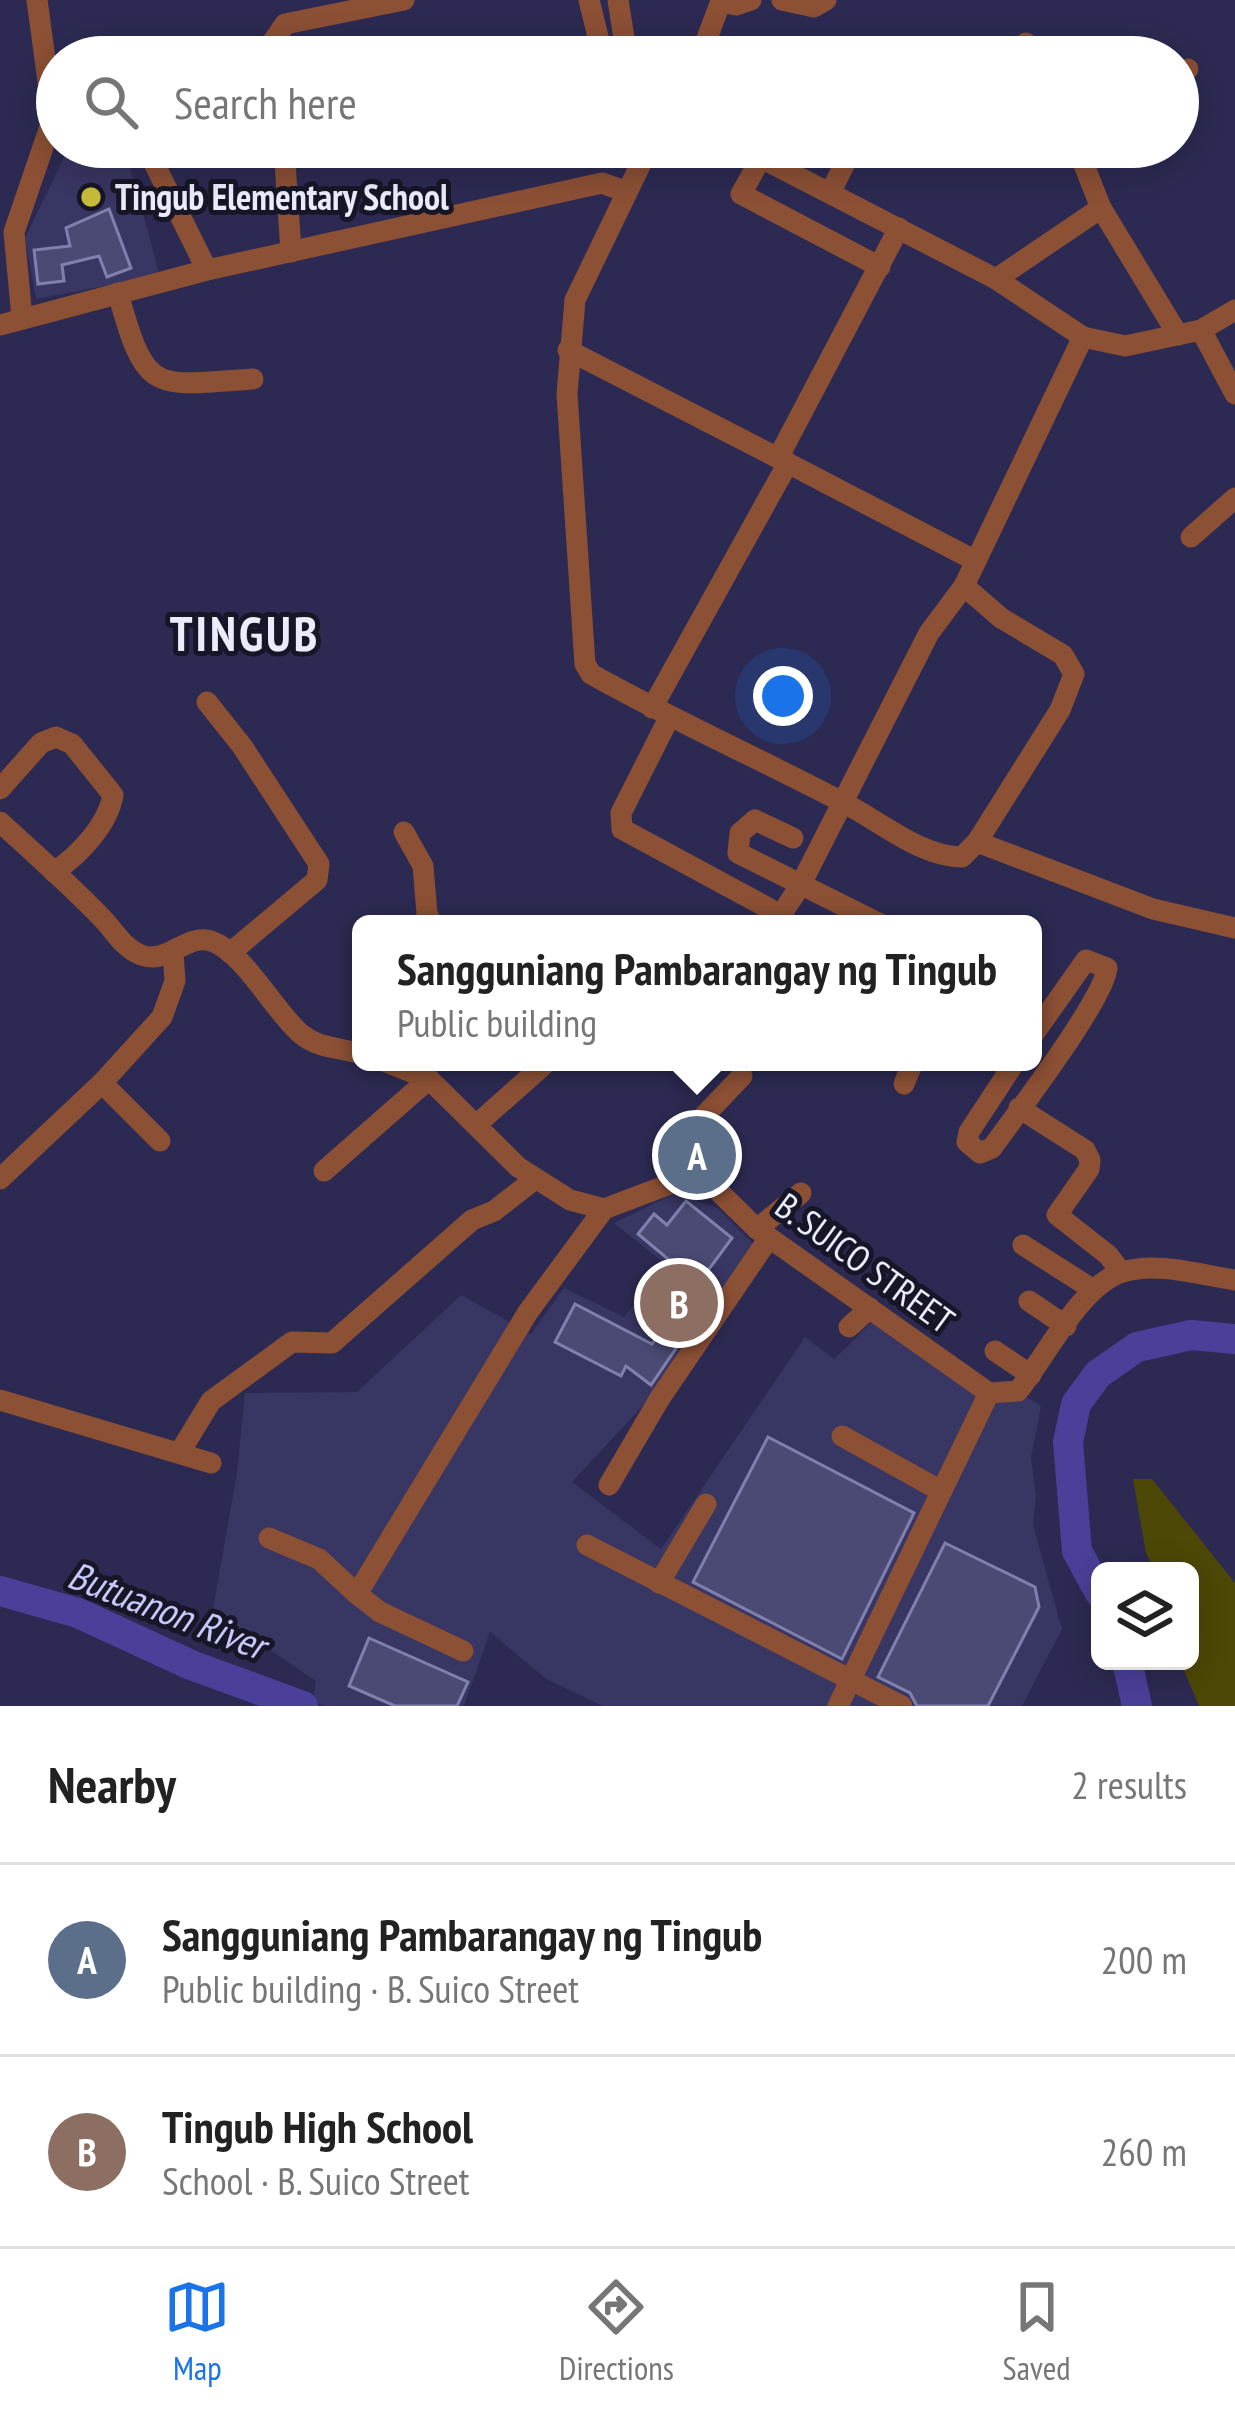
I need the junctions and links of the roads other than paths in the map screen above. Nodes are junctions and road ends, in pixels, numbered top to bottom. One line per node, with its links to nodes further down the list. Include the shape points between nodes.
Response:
1 (37, 0): 9 (street)
2 (404, 0): 10 (street, via 285,24)
3 (589, 0): 11 (street)
4 (618, 0): 12 (street)
5 (751, 0): 8 (street)
6 (782, 0): 7 (street, via 814,7)
7 (826, 0)
8 (720, 1): 13 (street)
9 (42, 36)
10 (277, 36)
11 (598, 36)
12 (624, 36)
13 (708, 36)
14 (36, 168): 33 (street, via 14,232)
15 (156, 168): 29 (street)
16 (285, 168): 27 (street)
17 (639, 168): 22 (street)
18 (747, 168): 26 (street, via 741,194)
19 (781, 168): 23 (street)
20 (845, 168): 23 (street)
21 (1085, 168): 24 (street)
22 (627, 192): 27 (street, via 602,183); 37 (street, via 574,300)
23 (834, 195): 25 (street); 26 (street)
24 (1101, 208): 30 (street); 35 (street)
25 (899, 228): 28 (street); 30 (street)
26 (818, 234): 28 (street)
27 (291, 252): 29 (street)
28 (880, 267): 40 (street)
29 (207, 270): 31 (street)
30 (996, 279): 36 (street)
31 (118, 293): 33 (street); 38 (street, via 140,364 157,377 179,384)
32 (1235, 310): 34 (street)
33 (11, 321)
34 (1201, 330): 35 (street); 39 (street)
35 (1178, 335): 36 (street, via 1125,346)
36 (1083, 337): 43 (street)
37 (568, 350): 40 (street); 46 (street, via 585,664)
38 (253, 379)
39 (1235, 394)
40 (783, 461): 43 (street); 46 (street)
41 (1235, 497): 42 (street)
42 (1191, 537)
43 (976, 561): 44 (street)
44 (964, 586): 48 (street, via 928,633); 52 (street, via 1063,656 1074,674 1060,710)
45 (207, 702): 61 (street, via 320,872)
46 (660, 713): 48 (street); 56 (street, via 622,829)
47 (0, 789): 53 (street, via 56,737 72,744 113,795 107,816)
48 (843, 802): 52 (street, via 942,857 962,857); 54 (street)
49 (0, 821): 53 (street)
50 (404, 832): 55 (street, via 423,866)
51 (793, 838): 54 (street, via 755,820 736,844 738,853)
52 (976, 842): 59 (street, via 1153,909)
53 (54, 872): 60 (street, via 126,946 144,956)
54 (800, 886): 57 (street); 58 (street)
55 (431, 915)
56 (771, 915)
57 (781, 915)
58 (861, 915)
59 (1235, 928)
60 (173, 953): 61 (street, via 193,940); 70 (street, via 175,981 162,1017)
61 (230, 953): 63 (street, via 302,1035 330,1049)
62 (1042, 1022): 72 (street, via 1086,960 1107,968 1082,1020)
63 (352, 1048)
64 (411, 1071): 69 (street)
65 (537, 1071): 73 (street)
66 (909, 1071): 71 (street)
67 (1009, 1071): 72 (street, via 969,1132 970,1147 992,1148)
68 (742, 1076): 78 (street, via 683,1138 674,1160)
69 (430, 1078): 73 (street); 75 (street)
70 (101, 1083): 74 (street); 76 (street)
71 (904, 1084)
72 (1019, 1108): 83 (street, via 1085,1150 1089,1169 1057,1215)
73 (476, 1125): 77 (street)
74 (160, 1141)
75 (323, 1171)
76 (0, 1179)
77 (535, 1179): 80 (street); 95 (street, via 472,1220 332,1343 292,1342 211,1401)
78 (687, 1180): 80 (street); 81 (street, B. SUICO STREET, via 712,1185)
79 (801, 1193): 81 (street)
80 (604, 1209): 103 (street, via 528,1312)
81 (763, 1233): 87 (street, B. SUICO STREET); 97 (street)
82 (1023, 1245): 85 (street)
83 (1121, 1272): 84 (street); 85 (street)
84 (1235, 1280)
85 (1092, 1289): 88 (street)
86 (1030, 1301): 88 (street)
87 (869, 1308): 89 (street); 92 (street, B. SUICO STREET)
88 (1066, 1326): 91 (street)
89 (849, 1328)
90 (995, 1352): 91 (street)
91 (1031, 1376): 92 (street, via 1018,1390)
92 (989, 1394): 98 (street)
93 (0, 1400): 95 (street)
94 (842, 1436): 98 (street)
95 (180, 1452): 96 (street)
96 (211, 1463)
97 (609, 1485)
98 (941, 1491): 105 (street)
99 (706, 1504): 102 (street)
100 (269, 1538): 103 (street, via 319,1559)
101 (586, 1545): 102 (street)
102 (659, 1583): 105 (street)
103 (357, 1594): 104 (street)
104 (463, 1651)
105 (850, 1681): 106 (street); 107 (street)
106 (838, 1706)
107 (902, 1706)

